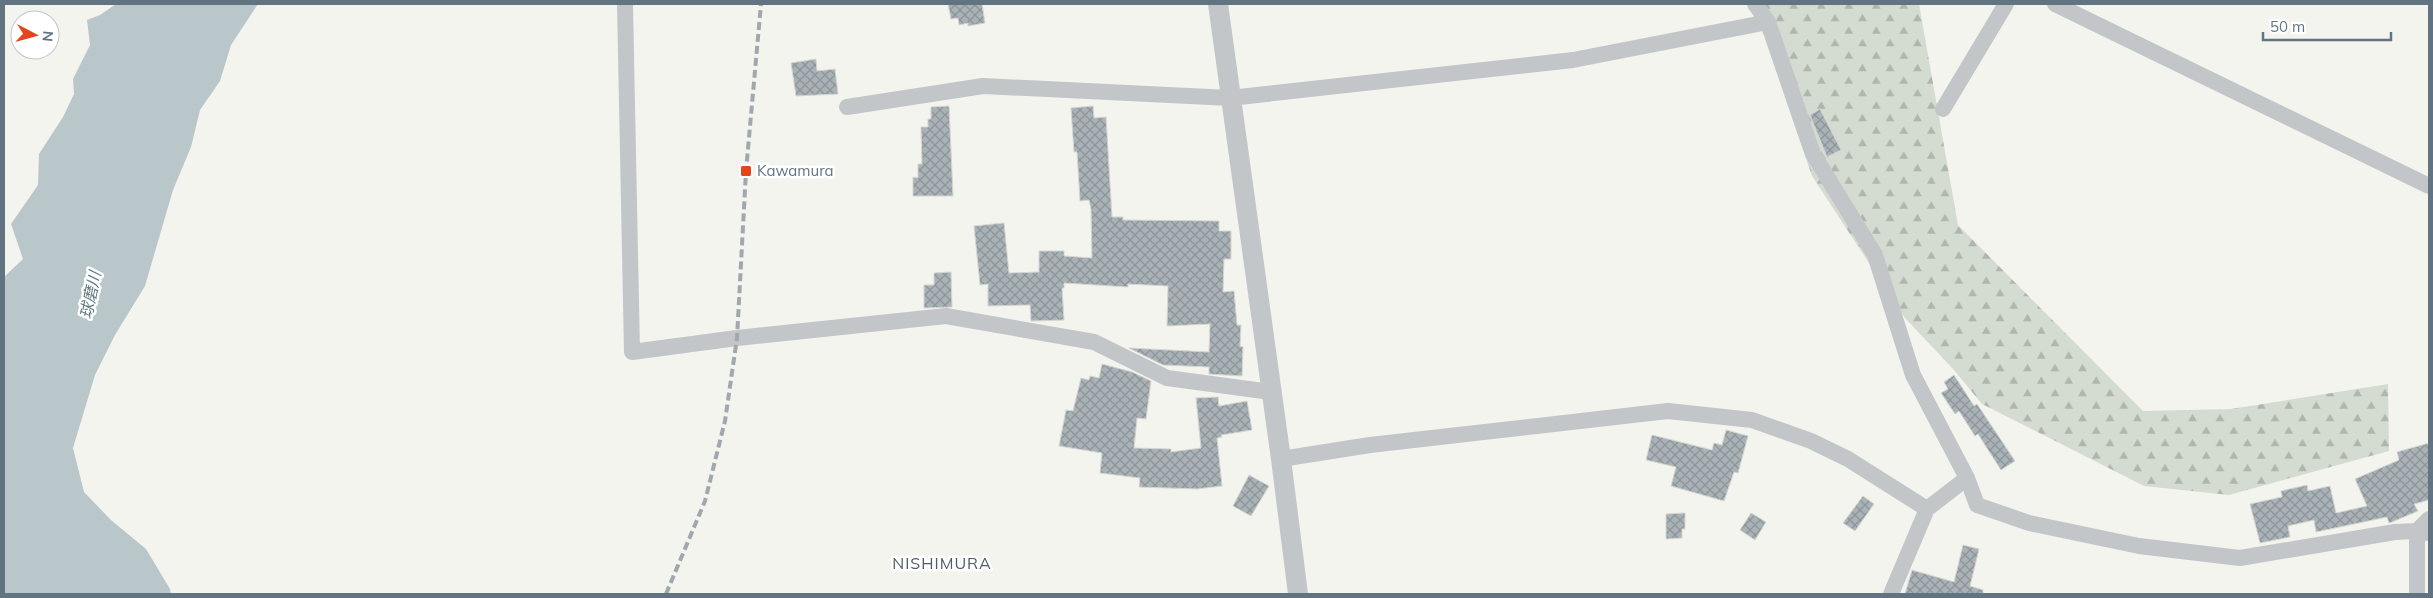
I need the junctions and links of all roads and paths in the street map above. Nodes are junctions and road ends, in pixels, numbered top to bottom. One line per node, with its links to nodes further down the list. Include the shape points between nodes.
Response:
1 (625, 4): 11 (street, via 632,352 946,316 1094,342 1167,378)
2 (1218, 4): 7 (street)
3 (1755, 4): 6 (street)
4 (2006, 4): 9 (street)
5 (2055, 4): 10 (street)
6 (1768, 22): 7 (street, via 1573,60); 13 (street, via 1813,154 1875,255 1913,375)
7 (1230, 98): 8 (street, via 983,86); 11 (street)
8 (847, 107)
9 (1943, 110)
10 (2429, 186)
11 (1271, 392): 12 (street)
12 (1282, 459): 14 (street, via 1370,445 1668,411 1752,420 1811,441 1848,459); 17 (street)
13 (1967, 478): 14 (street); 16 (street, via 1977,505 2029,523 2140,546 2240,558 2395,532)
14 (1927, 509): 18 (street)
15 (2429, 519): 16 (street)
16 (2423, 532): 19 (street)
17 (1298, 594)
18 (1890, 594)
19 (2417, 594)

